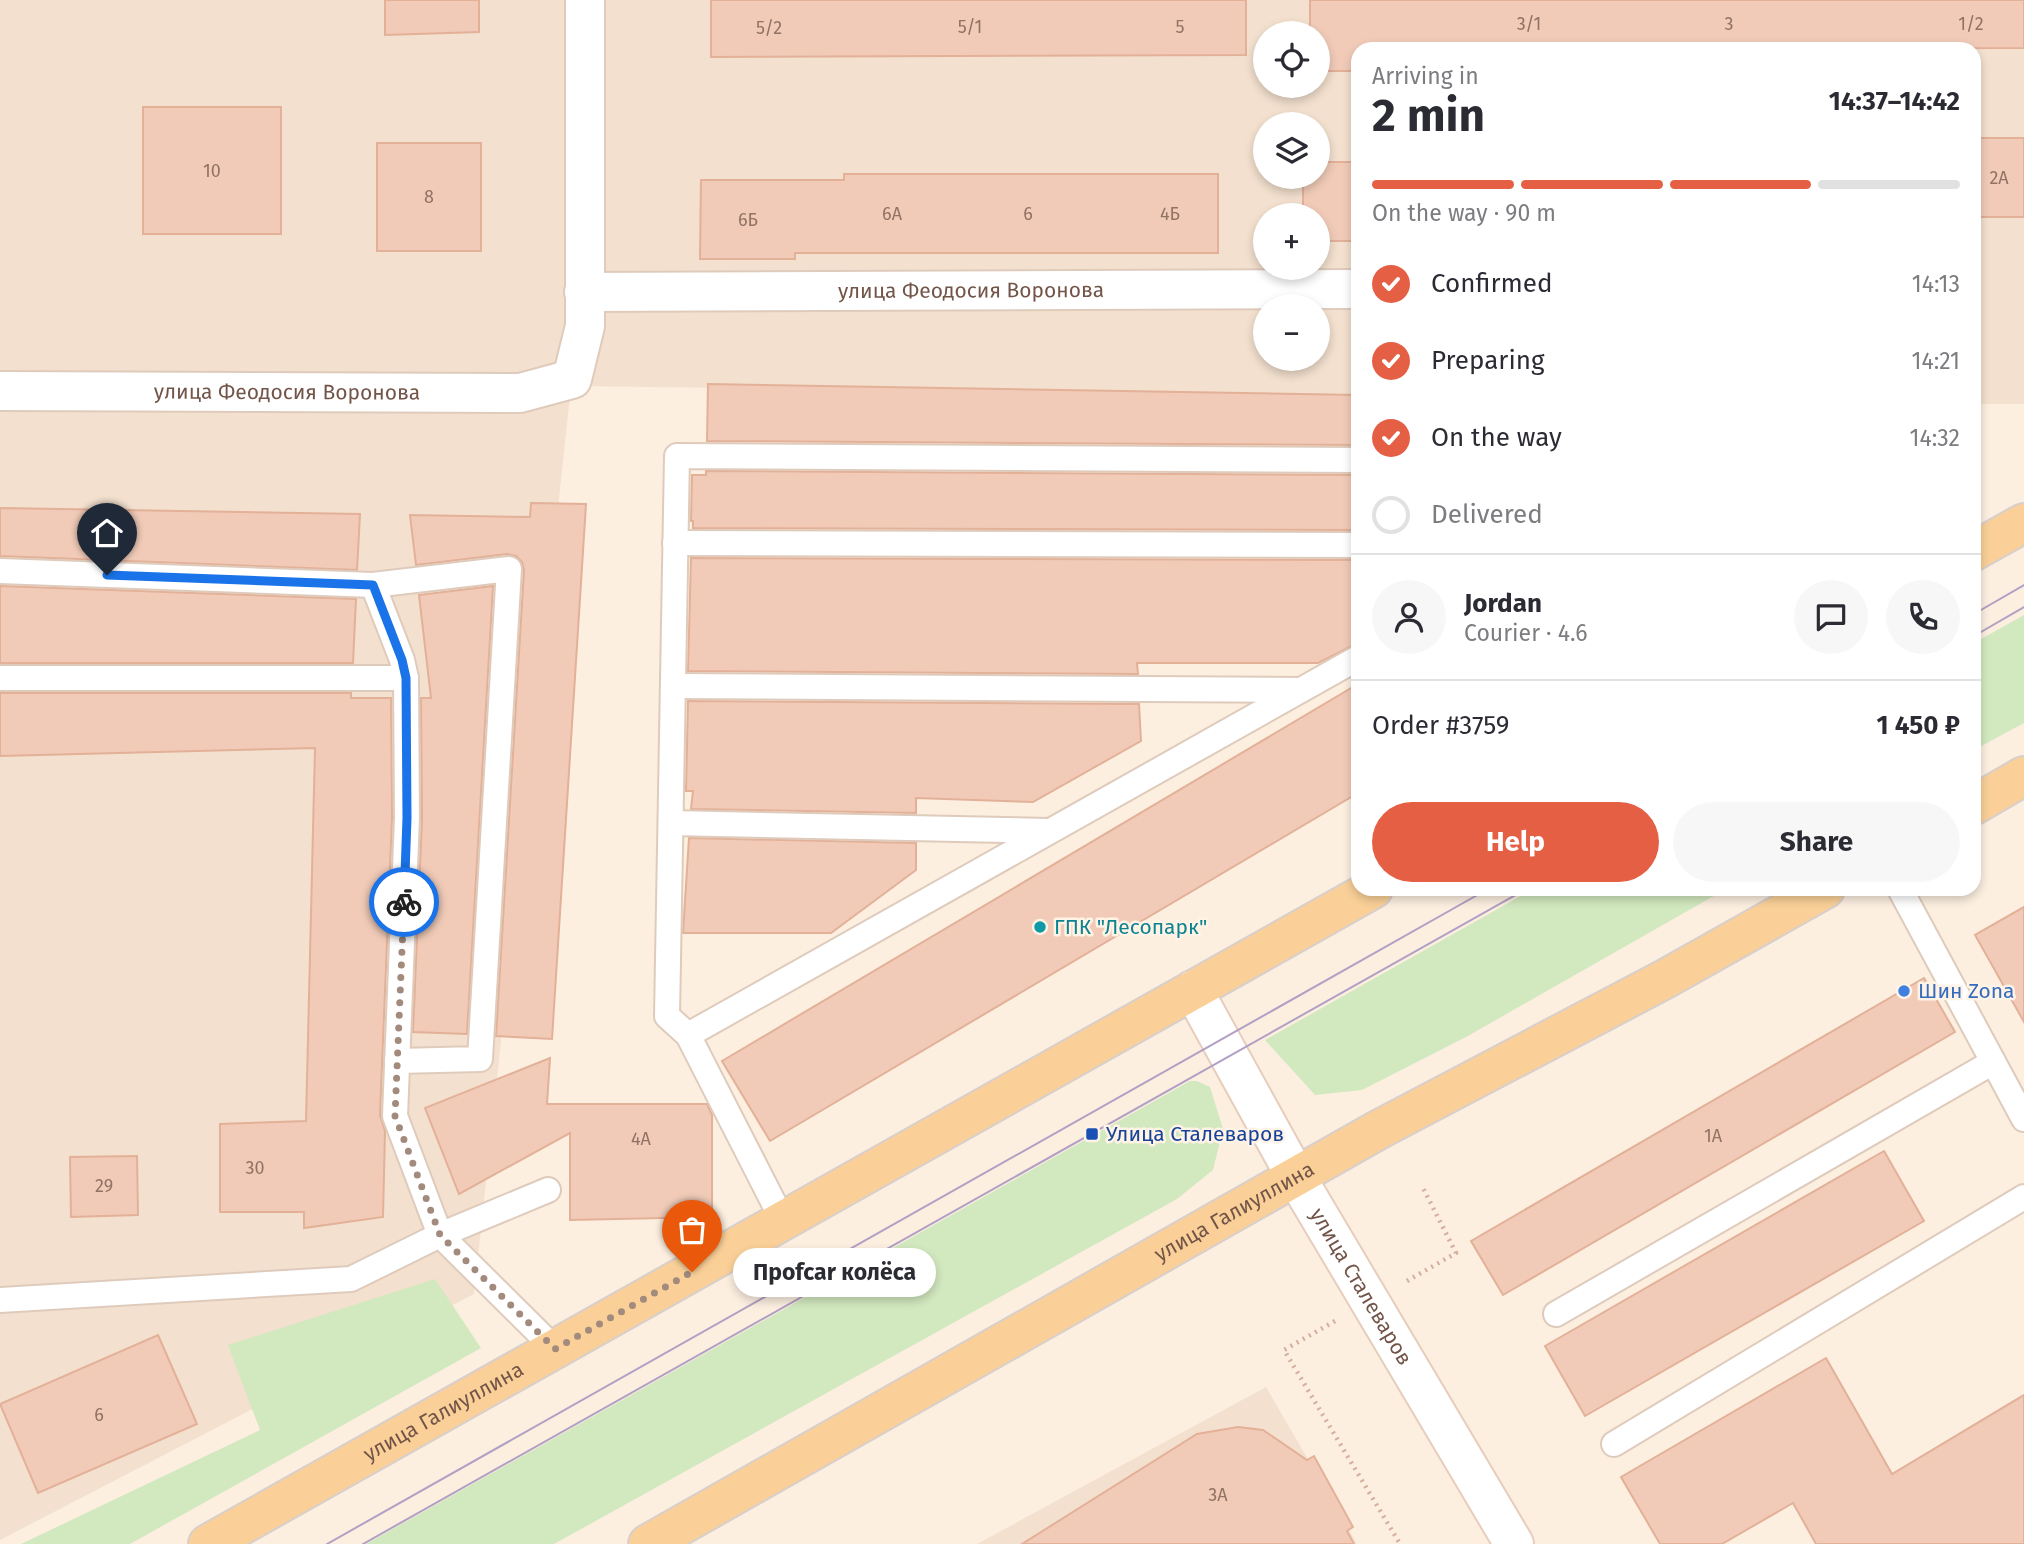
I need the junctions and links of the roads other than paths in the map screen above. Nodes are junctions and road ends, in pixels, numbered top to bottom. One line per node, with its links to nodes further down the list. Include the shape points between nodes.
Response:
1 (585, 0): 3 (street)
2 (1351, 289): 3 (street, улица Феодосия Воронова)
3 (584, 292): 4 (street, улица Феодосия Воронова, via 585,326 572,379 520,393)
4 (0, 391)
5 (1351, 460): 7 (lane, via 677,456)
6 (2024, 523): 9 (main road)
7 (675, 543): 8 (lane); 15 (lane)
8 (1351, 545)
9 (1981, 547)
10 (0, 571): 11 (lane)
11 (373, 585): 14 (lane); 26 (lane, via 509,569 480,1059)
12 (1351, 662): 16 (lane)
13 (0, 678): 14 (lane)
14 (406, 678): 26 (lane, via 407,818)
15 (673, 686): 16 (lane); 19 (lane)
16 (1302, 690): 20 (lane)
17 (2024, 776): 18 (main road)
18 (1981, 801)
19 (671, 823): 20 (lane); 25 (lane, via 667,1016)
20 (1050, 831): 25 (lane)
21 (1361, 896): 24 (main road, улица Галиуллина)
22 (1813, 896): 29 (main road, улица Галиуллина)
23 (1904, 896): 27 (lane)
24 (1193, 990): 29 (street, улица Сталеваров); 32 (main road, улица Галиуллина)
25 (688, 1035): 32 (lane)
26 (397, 1061): 33 (lane, via 395,1116)
27 (1993, 1062): 28 (lane); 35 (lane)
28 (2024, 1119)
29 (1296, 1177): 39 (main road, улица Галиуллина); 40 (street, улица Сталеваров)
30 (548, 1190): 33 (lane)
31 (2024, 1197): 37 (lane)
32 (783, 1221): 36 (main road, улица Галиуллина)
33 (440, 1235): 34 (lane, via 351,1279); 36 (lane)
34 (0, 1300)
35 (1556, 1314)
36 (555, 1349): 38 (main road, улица Галиуллина)
37 (1614, 1444)
38 (208, 1544)
39 (648, 1544)
40 (1514, 1544)

